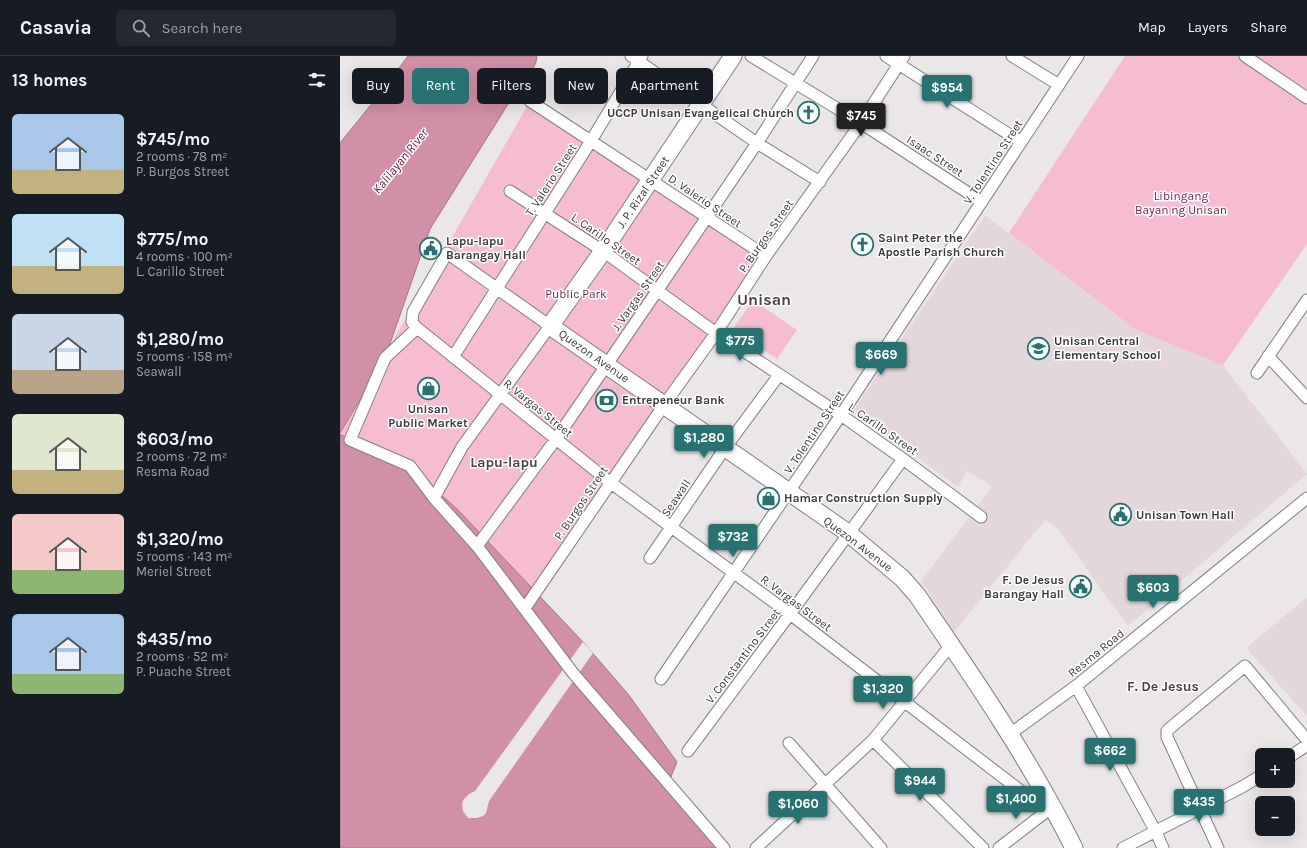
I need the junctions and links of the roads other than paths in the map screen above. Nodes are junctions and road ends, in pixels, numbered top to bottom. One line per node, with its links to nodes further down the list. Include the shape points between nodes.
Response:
1 (733, 56): 14 (main road, J. P. Rizal Street)
2 (751, 56): 10 (street, Isaac Street)
3 (813, 56): 10 (street, J. Vargas Street)
4 (886, 56): 9 (street)
5 (1012, 56): 11 (street)
6 (1078, 56): 11 (street, V. Tolentino Street)
7 (1245, 56): 12 (street)
8 (637, 58): 14 (street); 16 (street, T. Valerio Street)
9 (902, 60): 15 (street, P. Burgos Street); 17 (street)
10 (795, 83): 15 (street, Isaac Street); 18 (street, J. Vargas Street)
11 (1059, 85): 17 (street, V. Tolentino Street)
12 (1307, 98)
13 (535, 104): 16 (street, D. Valerio Street)
14 (702, 105): 18 (street); 19 (main road, J. P. Rizal Street)
15 (861, 123): 20 (street, P. Burgos Street); 22 (street, Isaac Street)
16 (591, 141): 19 (street, D. Valerio Street); 23 (street, T. Valerio Street)
17 (1021, 142): 22 (street, V. Tolentino Street)
18 (757, 143): 20 (street); 24 (street, J. Vargas Street)
19 (650, 180): 24 (street, D. Valerio Street); 25 (main road, J. P. Rizal Street)
20 (820, 182): 26 (street, P. Burgos Street)
21 (510, 191): 23 (street, L. Carillo Street)
22 (982, 202): 41 (street, V. Tolentino Street)
23 (545, 213): 25 (street, L. Carillo Street); 27 (street, T. Valerio Street)
24 (706, 218): 26 (street, D. Valerio Street); 28 (street, J. Vargas Street)
25 (603, 251): 28 (street, L. Carillo Street); 31 (main road, J. P. Rizal Street)
26 (766, 256): 32 (street, P. Burgos Street)
27 (497, 289): 30 (street, via 447,253 413,312); 31 (street); 34 (street, T. Valerio Street)
28 (658, 292): 32 (street, L. Carillo Street); 35 (street, J. Vargas Street)
29 (1306, 304): 33 (street)
30 (415, 325): 34 (street, R. Vargas Street); 47 (street, via 385,358 350,440 410,466)
31 (550, 326): 35 (main road, Quezon Avenue); 38 (street)
32 (716, 333): 37 (street, L. Carillo Street); 40 (street, P. Burgos Street)
33 (1268, 356): 36 (street); 39 (street)
34 (453, 357): 38 (street, R. Vargas Street)
35 (606, 364): 40 (main road, Quezon Avenue); 42 (street, J. Vargas Street)
36 (1257, 373)
37 (779, 375): 41 (street, L. Carillo Street); 43 (street, Seawall)
38 (500, 394): 42 (street, R. Vargas Street); 47 (street, via 462,447)
39 (1307, 398)
40 (664, 405): 43 (main road, Quezon Avenue); 45 (street, P. Burgos Street)
41 (841, 415): 44 (street, L. Carillo Street); 46 (street, V. Tolentino Street)
42 (556, 439): 45 (street, R. Vargas Street); 52 (street, J. Vargas Street)
43 (725, 448): 46 (main road, Quezon Avenue); 50 (street, Seawall)
44 (903, 459): 49 (street, L. Carillo Street); 51 (street, V. Constantino Street)
45 (611, 483): 50 (street, R. Vargas Street); 55 (street, P. Burgos Street)
46 (788, 493): 51 (main road, Quezon Avenue); 54 (street, V. Tolentino Street)
47 (434, 498): 52 (street)
48 (1307, 498): 59 (street, Resma Road)
49 (981, 517)
50 (671, 528): 53 (street, Seawall); 54 (street, R. Vargas Street)
51 (848, 534): 56 (street, V. Constantino Street); 57 (main road, Quezon Avenue, via 910,586)
52 (477, 546): 55 (street)
53 (650, 558)
54 (733, 572): 56 (street, R. Vargas Street); 58 (street, V. Tolentino Street)
55 (525, 608): 73 (street, via 573,673)
56 (790, 614): 60 (street, R. Vargas Street); 66 (street, V. Constantino Street)
57 (951, 646): 60 (street); 61 (main road, Quezon Avenue)
58 (661, 679)
59 (1076, 686): 61 (street, Resma Road); 72 (street)
60 (905, 702): 62 (street); 70 (street, R. Vargas Street)
61 (1010, 734): 70 (main road, Quezon Avenue)
62 (873, 740): 69 (street); 76 (street)
63 (1307, 740): 71 (street, via 1244,666 1168,731 1168,737)
64 (789, 742): 69 (street)
65 (1307, 745): 67 (street)
66 (688, 751)
67 (1295, 753)
68 (1255, 779): 71 (street)
69 (825, 784): 74 (street); 75 (street)
70 (1050, 809): 77 (street); 78 (main road, Quezon Avenue)
71 (1200, 809): 72 (street); 81 (street)
72 (1156, 832): 79 (street); 80 (street)
73 (724, 848)
74 (756, 848)
75 (881, 848)
76 (983, 848)
77 (999, 848)
78 (1074, 848)
79 (1123, 848)
80 (1163, 848)
81 (1218, 848)

